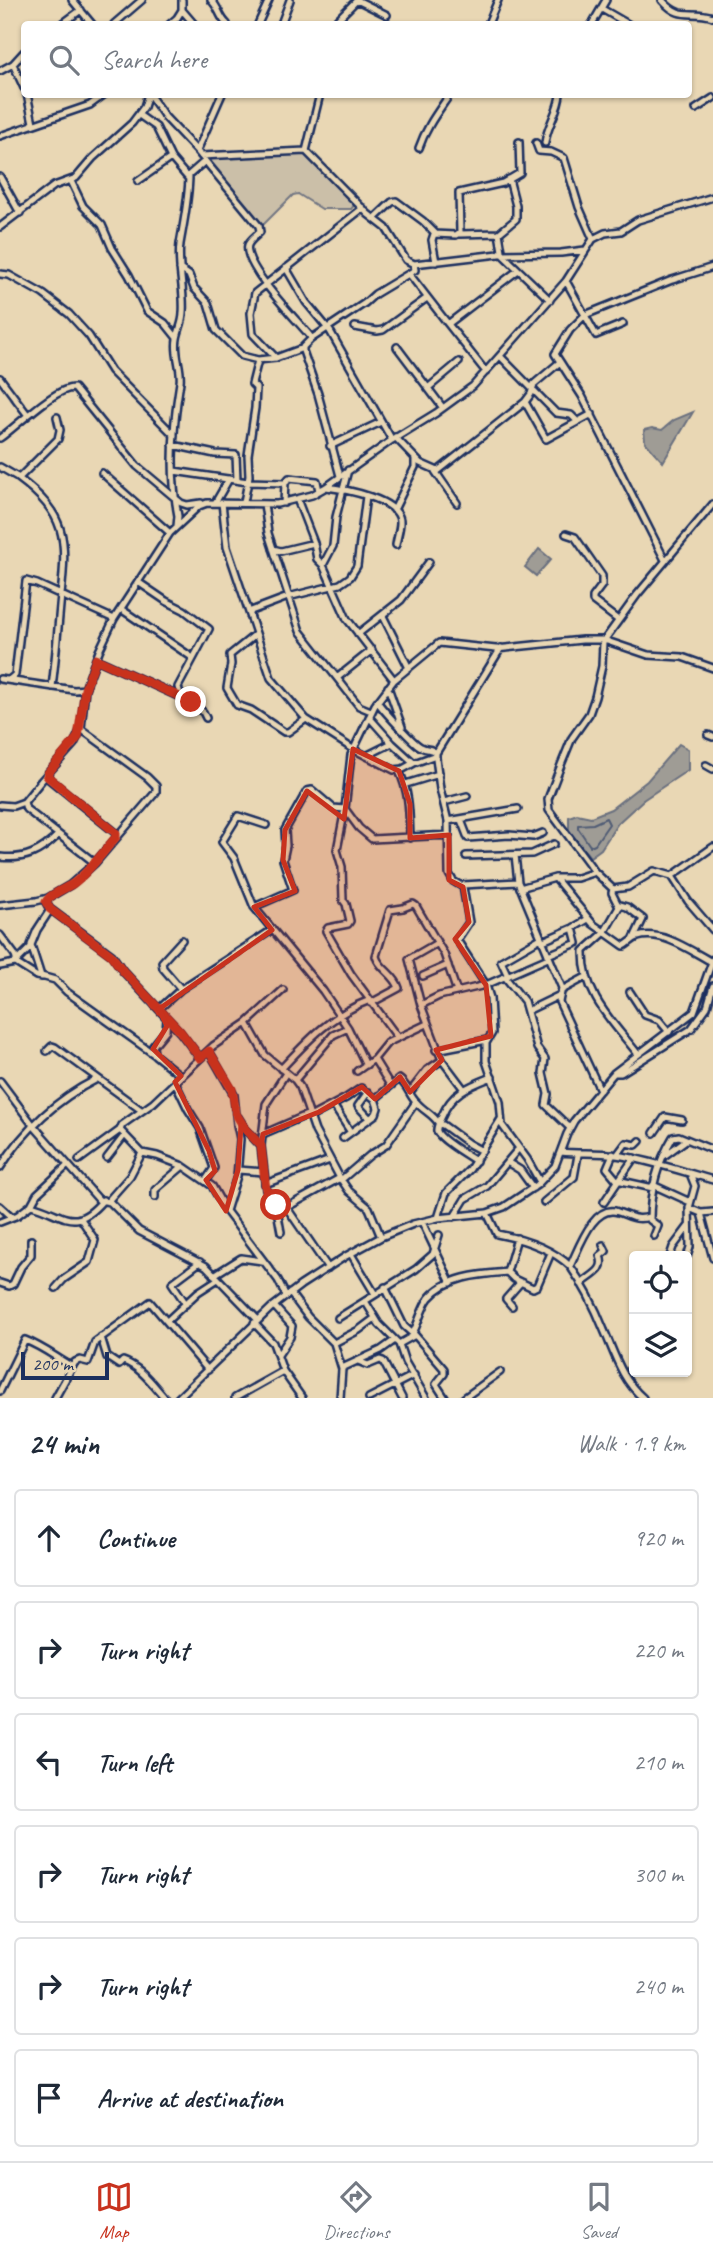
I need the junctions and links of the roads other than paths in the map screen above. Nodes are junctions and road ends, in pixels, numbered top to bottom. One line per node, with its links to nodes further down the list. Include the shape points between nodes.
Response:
1 (72, 0): 13 (street)
2 (130, 0): 11 (street)
3 (182, 0): 14 (street)
4 (211, 0): 22 (street)
5 (269, 0): 23 (street)
6 (290, 0): 24 (street)
7 (357, 0): 15 (street); 25 (street)
8 (498, 0): 26 (street)
9 (606, 0): 12 (street)
10 (662, 0): 16 (street, via 684,15)
11 (139, 2): 19 (street)
12 (602, 9): 27 (street); 28 (street)
13 (81, 10): 17 (street); 18 (street)
14 (182, 10): 20 (street); 21 (street)
15 (387, 15)
16 (713, 17)
17 (66, 21)
18 (90, 21)
19 (117, 21)
20 (174, 21)
21 (191, 21)
22 (224, 21)
23 (259, 21)
24 (282, 21)
25 (335, 21)
26 (489, 21)
27 (594, 21)
28 (623, 21)
29 (21, 55): 30 (street)
30 (13, 64): 31 (street); 32 (street)
31 (0, 71)
32 (21, 81)
33 (28, 98): 44 (street)
34 (100, 98): 44 (street, via 90,106)
35 (147, 98): 43 (street)
36 (152, 98): 51 (street)
37 (221, 98): 51 (street)
38 (319, 98): 50 (street)
39 (448, 98): 49 (street)
40 (560, 98): 48 (street)
41 (713, 98): 42 (street)
42 (696, 110)
43 (139, 115): 52 (street, via 156,127); 56 (street)
44 (33, 123): 45 (street)
45 (1, 134)
46 (519, 142): 55 (street, via 521,169)
47 (536, 143): 67 (street, via 539,151 564,158)
48 (544, 143)
49 (419, 148)
50 (306, 151): 51 (street); 59 (street)
51 (201, 156): 54 (street); 79 (street, via 259,226 260,232 248,247)
52 (171, 158): 54 (street); 57 (street)
53 (0, 177): 60 (street)
54 (188, 178): 74 (street)
55 (509, 179): 65 (street, via 516,219); 66 (street, via 459,192)
56 (71, 181): 60 (street, via 54,186); 87 (street, via 83,206 102,225 147,311)
57 (138, 181)
58 (713, 197): 67 (street)
59 (363, 208): 62 (street); 73 (street)
60 (20, 213): 63 (street)
61 (0, 214): 63 (street)
62 (375, 218): 64 (street, via 396,201); 71 (street, via 406,260)
63 (2, 225)
64 (435, 233): 66 (street); 70 (street)
65 (499, 233): 66 (street); 69 (street)
66 (460, 234)
67 (593, 239): 68 (street)
68 (585, 250): 69 (street); 78 (street)
69 (501, 254): 70 (street); 75 (street)
70 (436, 262): 71 (street)
71 (414, 264): 77 (street)
72 (713, 267): 82 (street)
73 (286, 268): 79 (street); 85 (street)
74 (180, 269): 87 (street, via 183,315); 93 (street, via 206,300 216,330 242,356)
75 (517, 271): 81 (street); 83 (street)
76 (0, 274): 107 (street, via 43,294 69,314 111,371)
77 (410, 275): 80 (street); 85 (street)
78 (566, 281): 81 (street); 82 (street)
79 (265, 285): 88 (street); 92 (street, via 255,293 252,331)
80 (427, 298): 83 (street); 86 (street, via 383,330)
81 (550, 300): 91 (street)
82 (585, 315): 84 (street, via 597,335); 95 (street, via 556,350)
83 (448, 324): 96 (street)
84 (623, 324)
85 (328, 327): 88 (street); 105 (street)
86 (355, 327)
87 (177, 338): 107 (street, via 180,381)
88 (311, 339): 90 (street)
89 (397, 347): 99 (street)
90 (303, 348): 92 (street); 111 (street)
91 (501, 357): 96 (street); 98 (street)
92 (276, 358): 93 (street)
93 (258, 359): 122 (street, via 252,384 256,401)
94 (459, 362): 99 (street)
95 (559, 362): 98 (street); 103 (street)
96 (486, 372): 101 (street)
97 (0, 378): 102 (street)
98 (533, 387): 100 (street); 106 (street, via 556,413 568,414)
99 (428, 388): 101 (street)
100 (525, 402): 106 (street, via 546,439); 115 (street)
101 (443, 408): 109 (street)
102 (27, 414): 108 (street); 130 (street, via 74,388 137,466)
103 (592, 414): 106 (street); 146 (street)
104 (57, 417): 119 (street, via 58,439)
105 (381, 422): 109 (street); 111 (street)
106 (578, 422)
107 (174, 435): 110 (street)
108 (0, 438)
109 (394, 439): 112 (street); 114 (street)
110 (173, 445): 116 (street); 121 (street, via 236,455)
111 (330, 446): 118 (street)
112 (415, 458): 115 (street); 139 (street)
113 (0, 467): 119 (street)
114 (348, 470): 118 (street); 126 (street)
115 (435, 470): 136 (street)
116 (174, 471): 120 (street); 130 (street)
117 (102, 473): 141 (street)
118 (340, 476): 124 (street)
119 (18, 478): 151 (street, via 39,495 58,522 65,551)
120 (229, 479): 121 (street); 134 (street)
121 (237, 480): 122 (street)
122 (248, 482): 123 (street); 132 (street)
123 (285, 482): 127 (street, via 289,478 317,481); 135 (street)
124 (326, 487): 125 (street); 127 (street)
125 (334, 489): 126 (street); 131 (street)
126 (342, 489): 128 (street); 131 (street)
127 (319, 491): 129 (street)
128 (366, 496): 139 (street); 150 (street, via 357,566 350,578)
129 (297, 499): 135 (street); 143 (street)
130 (177, 500): 133 (street); 140 (street)
131 (339, 500): 148 (street, via 333,546)
132 (244, 502): 134 (street); 137 (street)
133 (204, 503): 134 (street); 140 (street)
134 (218, 503): 154 (street, via 227,547)
135 (284, 503): 137 (street)
136 (457, 503)
137 (264, 504): 145 (street)
138 (713, 504): 146 (street)
139 (394, 510): 144 (street, via 400,522)
140 (177, 526): 141 (street)
141 (170, 533): 149 (street)
142 (566, 534): 157 (street, via 575,537 602,576 593,601)
143 (314, 543): 145 (street); 148 (street)
144 (396, 545)
145 (273, 549): 152 (street)
146 (665, 560): 157 (street)
147 (429, 562): 155 (street)
148 (323, 565): 150 (street)
149 (138, 582): 153 (street); 163 (street, via 208,627)
150 (333, 586): 152 (street); 159 (street, via 342,611)
151 (62, 594): 156 (street); 169 (street, via 25,583 15,675); 171 (street)
152 (288, 597): 154 (street); 167 (street, via 305,639)
153 (121, 609): 156 (street); 163 (street)
154 (250, 614): 158 (street)
155 (383, 616): 159 (street); 165 (street)
156 (114, 619): 164 (street)
157 (618, 620): 160 (street)
158 (256, 634): 178 (street, via 271,678); 178 (street, via 230,655 230,694 237,705 287,733)
159 (358, 634): 162 (street)
160 (604, 640): 161 (street); 166 (street, via 648,655 682,657); 212 (street, via 592,706 572,738 548,803)
161 (501, 648): 165 (street, via 439,643); 183 (street)
162 (372, 650): 167 (street); 170 (street)
163 (193, 658): 174 (street, via 178,687)
164 (96, 659): 173 (street); 174 (street)
165 (409, 668): 170 (street)
166 (713, 668)
167 (337, 678): 176 (street)
168 (0, 679): 169 (street)
169 (9, 680): 171 (street)
170 (394, 680): 172 (street)
171 (52, 687): 173 (street)
172 (388, 687): 175 (street); 179 (street)
173 (83, 692): 180 (street)
174 (181, 697): 177 (street)
175 (377, 701): 176 (street); 179 (street)
176 (369, 713): 181 (street); 182 (street)
177 (206, 718)
178 (306, 719): 182 (street)
179 (402, 727): 183 (street, via 420,746)
180 (81, 729): 189 (street); 204 (street, via 156,786 148,803)
181 (392, 743): 184 (street); 185 (street)
182 (353, 749): 184 (street); 196 (street)
183 (436, 754): 185 (street); 190 (street)
184 (366, 756): 188 (street)
185 (414, 763): 188 (street)
186 (706, 765): 187 (street)
187 (713, 769)
188 (399, 771): 191 (street)
189 (48, 773): 193 (street); 204 (street, via 49,779)
190 (439, 774): 191 (street); 194 (street)
191 (406, 784): 205 (street)
192 (467, 796): 194 (street)
193 (24, 802): 195 (street); 202 (street, via 26,809)
194 (444, 803): 199 (street)
195 (0, 805)
196 (345, 808): 205 (street, via 372,839); 221 (street, via 333,808 312,790 307,791 285,830 283,860 293,890); 250 (street, via 337,850 350,921 326,931)
197 (518, 809): 198 (street)
198 (461, 820): 199 (street); 201 (street, via 468,838)
199 (448, 821): 203 (street)
200 (266, 825): 221 (street, via 238,816 222,840)
201 (543, 833)
202 (58, 835): 210 (street, via 29,856); 211 (street)
203 (449, 835): 205 (street); 215 (street, via 449,874)
204 (116, 837): 211 (street)
205 (410, 838)
206 (554, 844): 208 (street, via 539,852)
207 (713, 847): 213 (street)
208 (514, 855): 209 (street); 216 (street)
209 (466, 856)
210 (1, 860)
211 (95, 863): 218 (street)
212 (596, 872): 214 (street); 217 (street)
213 (672, 876): 217 (street, via 654,871 628,887); 226 (street)
214 (555, 878): 216 (street); 223 (street)
215 (462, 884): 216 (street); 243 (street, via 469,922 457,940)
216 (519, 885): 231 (street)
217 (613, 889): 220 (street)
218 (48, 898): 219 (street); 222 (street)
219 (0, 905)
220 (620, 905): 227 (street); 229 (street, via 643,919)
221 (254, 907): 225 (street)
222 (50, 909): 233 (street); 254 (street, via 111,955)
223 (588, 919): 224 (street); 227 (street)
224 (573, 928): 231 (street); 234 (street, via 577,943)
225 (272, 930): 245 (street); 256 (street, via 300,960)
226 (713, 930)
227 (604, 933): 229 (street, via 626,946); 240 (street, via 584,951)
228 (0, 935): 236 (street)
229 (634, 939): 235 (street, via 660,937)
230 (182, 940): 245 (street, via 162,962)
231 (542, 940): 234 (street); 242 (street, via 501,961)
232 (437, 943): 237 (street); 250 (street, via 415,904 390,909 376,959 400,986); 251 (street, via 409,958)
233 (32, 946): 236 (street); 241 (street)
234 (548, 956): 242 (street); 249 (street)
235 (713, 961): 252 (street)
236 (16, 962): 238 (street); 241 (street)
237 (448, 965): 239 (street); 247 (street)
238 (0, 966)
239 (423, 976)
240 (586, 976): 249 (street); 267 (street, via 606,1016)
241 (42, 977): 268 (street, via 55,980)
242 (507, 977): 243 (street); 255 (street)
243 (486, 985): 247 (street); 263 (street, via 492,1033)
244 (713, 986): 253 (street)
245 (181, 989): 254 (street)
246 (283, 990): 258 (street)
247 (457, 992): 251 (street)
248 (630, 992): 261 (street, via 645,1016 657,1019)
249 (561, 993): 255 (street); 284 (street, via 559,1002)
250 (371, 1001): 256 (street); 262 (street)
251 (421, 1005): 259 (street)
252 (698, 1005): 253 (street); 261 (street)
253 (710, 1008): 275 (street, via 691,1029)
254 (159, 1009): 257 (street)
255 (527, 1011): 298 (street, via 537,1048 546,1062 546,1105)
256 (338, 1015): 260 (street); 273 (street, via 319,1029)
257 (167, 1018): 268 (street, via 166,1030 153,1046); 269 (street)
258 (247, 1023): 266 (street); 273 (street, via 265,1055)
259 (427, 1024): 262 (street); 264 (street)
260 (348, 1028): 272 (street); 279 (street, via 333,1035)
261 (669, 1032): 267 (street)
262 (398, 1038): 270 (street)
263 (487, 1040): 264 (street); 277 (street, via 486,1061)
264 (436, 1050): 271 (street)
265 (47, 1051): 278 (street, via 55,1047)
266 (209, 1051): 269 (street); 291 (street, via 232,1089)
267 (637, 1053): 275 (street)
268 (155, 1055): 276 (street)
269 (200, 1058): 276 (street)
270 (374, 1059): 272 (street); 281 (street)
271 (442, 1060): 283 (street); 286 (street, via 421,1075)
272 (366, 1065): 274 (street)
273 (284, 1071): 279 (street); 302 (street, via 266,1104)
274 (358, 1071)
275 (614, 1073): 284 (street)
276 (181, 1076): 280 (street)
277 (492, 1077): 283 (street); 294 (street)
278 (97, 1079): 290 (street); 297 (street, via 75,1090)
279 (295, 1080): 292 (street)
280 (175, 1082): 290 (street); 330 (street, via 209,1151 214,1168)
281 (390, 1084): 286 (street, via 401,1080); 287 (street)
282 (1, 1085): 297 (street)
283 (463, 1088): 296 (street, via 449,1102)
284 (600, 1090): 298 (street)
285 (368, 1092): 287 (street); 289 (street, via 361,1088); 293 (street, via 358,1107)
286 (410, 1092): 288 (street)
287 (376, 1099): 293 (street, via 378,1110)
288 (416, 1102): 296 (street); 329 (street, via 386,1145)
289 (333, 1105): 292 (street); 299 (street)
290 (141, 1110): 300 (street, via 122,1125)
291 (236, 1114): 306 (street); 325 (street)
292 (309, 1115): 302 (street); 317 (street)
293 (369, 1118): 299 (street)
294 (501, 1119): 307 (street); 309 (street)
295 (682, 1120): 301 (street, via 665,1117)
296 (439, 1124): 309 (street); 318 (street, via 439,1135)
297 (33, 1125): 321 (street); 323 (street)
298 (570, 1128): 310 (street)
299 (350, 1131): 303 (street)
300 (122, 1133): 311 (street); 314 (street); 316 (street)
301 (654, 1133)
302 (263, 1134): 306 (street)
303 (343, 1138)
304 (686, 1140): 308 (street); 319 (street); 319 (street, via 674,1135)
305 (640, 1141): 313 (street, via 626,1143)
306 (261, 1146): 327 (street)
307 (519, 1148): 320 (street); 324 (street)
308 (713, 1150)
309 (482, 1151): 318 (street)
310 (561, 1152): 312 (street); 333 (street)
311 (142, 1153): 322 (street); 338 (street, via 130,1176)
312 (578, 1155): 313 (street); 339 (street, via 574,1177)
313 (615, 1155): 315 (street); 331 (street, via 607,1168)
314 (107, 1157)
315 (634, 1158): 319 (street); 331 (street)
316 (79, 1160)
317 (331, 1160): 329 (street); 334 (street)
318 (476, 1161): 353 (street, via 446,1193)
319 (661, 1161): 328 (street); 335 (street)
320 (507, 1162): 326 (street); 351 (street, via 487,1186 465,1199)
321 (68, 1165): 338 (street, via 99,1200); 341 (street)
322 (183, 1166): 330 (street); 337 (street, via 155,1191)
323 (0, 1167)
324 (532, 1169): 326 (street); 333 (street)
325 (238, 1170): 327 (street); 345 (street)
326 (520, 1170): 336 (street)
327 (264, 1172): 334 (street)
328 (688, 1174): 332 (street); 342 (street, via 695,1181)
329 (340, 1179): 344 (street); 363 (street, via 369,1208)
330 (206, 1180): 345 (street)
331 (617, 1180): 335 (street); 340 (street)
332 (713, 1180)
333 (540, 1182): 336 (street)
334 (265, 1184): 346 (street)
335 (653, 1186): 342 (street); 352 (street)
336 (533, 1188): 348 (street)
337 (155, 1197)
338 (105, 1200): 354 (street); 373 (street, via 139,1231)
339 (544, 1202)
340 (604, 1202)
341 (31, 1205): 350 (street); 354 (street)
342 (689, 1205): 349 (street); 358 (street)
343 (0, 1206): 350 (street)
344 (287, 1208): 346 (street); 376 (street)
345 (226, 1211): 374 (street)
346 (278, 1212): 360 (street)
347 (713, 1212): 349 (street)
348 (487, 1213): 351 (street); 364 (street, via 497,1234)
349 (701, 1213): 357 (street)
350 (12, 1217): 355 (street)
351 (454, 1217): 353 (street)
352 (649, 1217): 362 (street, via 658,1226); 375 (street, via 635,1219 615,1210 602,1213 580,1242)
353 (439, 1218): 356 (street)
354 (81, 1219): 384 (street, via 94,1240 89,1260)
355 (0, 1222)
356 (422, 1222): 363 (street); 367 (street)
357 (703, 1224): 359 (street); 372 (street)
358 (689, 1225): 368 (street); 369 (street)
359 (713, 1226)
360 (281, 1232)
361 (439, 1235): 367 (street)
362 (654, 1236)
363 (382, 1237): 371 (street)
364 (517, 1238): 370 (street); 377 (street)
365 (32, 1240): 379 (street, via 31,1255 13,1284)
366 (603, 1245): 382 (street, via 606,1251 600,1255 601,1268)
367 (435, 1248): 380 (street); 383 (street, via 410,1274)
368 (672, 1251)
369 (689, 1251)
370 (551, 1253): 375 (street); 381 (street, via 537,1286)
371 (351, 1254): 376 (street); 386 (street)
372 (713, 1258)
373 (200, 1262): 378 (street); 388 (street, via 172,1283)
374 (264, 1262): 378 (street, via 241,1258); 385 (street)
375 (570, 1266): 382 (street)
376 (328, 1268): 385 (street)
377 (507, 1272): 380 (street); 381 (street)
378 (216, 1277): 388 (street); 394 (street)
379 (0, 1283)
380 (451, 1283): 395 (street, via 428,1299)
381 (520, 1283): 390 (street, via 506,1299)
382 (581, 1284): 420 (street, via 620,1369)
383 (385, 1287): 386 (street); 395 (street, via 404,1326)
384 (56, 1288)
385 (288, 1294): 389 (street); 398 (street)
386 (375, 1294): 387 (street)
387 (365, 1301): 391 (street); 392 (street)
388 (186, 1304): 393 (street)
389 (274, 1306): 394 (street); 399 (street, via 292,1326)
390 (512, 1306)
391 (338, 1318)
392 (375, 1318): 397 (street); 398 (street)
393 (167, 1321): 396 (street, via 150,1302); 403 (street)
394 (256, 1322): 399 (street); 403 (street)
395 (413, 1334): 397 (street); 418 (street, via 444,1367 436,1384)
396 (101, 1337): 401 (street, via 88,1362 78,1360); 410 (street, via 107,1357 119,1365 129,1363)
397 (397, 1342): 400 (street); 406 (street)
398 (334, 1343): 402 (street)
399 (278, 1355): 404 (street)
400 (358, 1361): 402 (street); 407 (street, via 368,1365 382,1360)
401 (71, 1366): 408 (street, via 25,1340); 409 (street)
402 (342, 1368): 414 (street)
403 (208, 1370): 411 (street)
404 (283, 1371): 412 (street); 413 (street)
405 (500, 1372): 419 (street)
406 (414, 1375): 407 (street); 417 (street)
407 (396, 1386): 415 (street); 416 (street)
408 (0, 1391)
409 (55, 1398)
410 (165, 1398)
411 (178, 1398)
412 (235, 1398)
413 (302, 1398)
414 (340, 1398)
415 (369, 1398)
416 (402, 1398)
417 (426, 1398)
418 (445, 1398)
419 (464, 1398)
420 (643, 1398)

